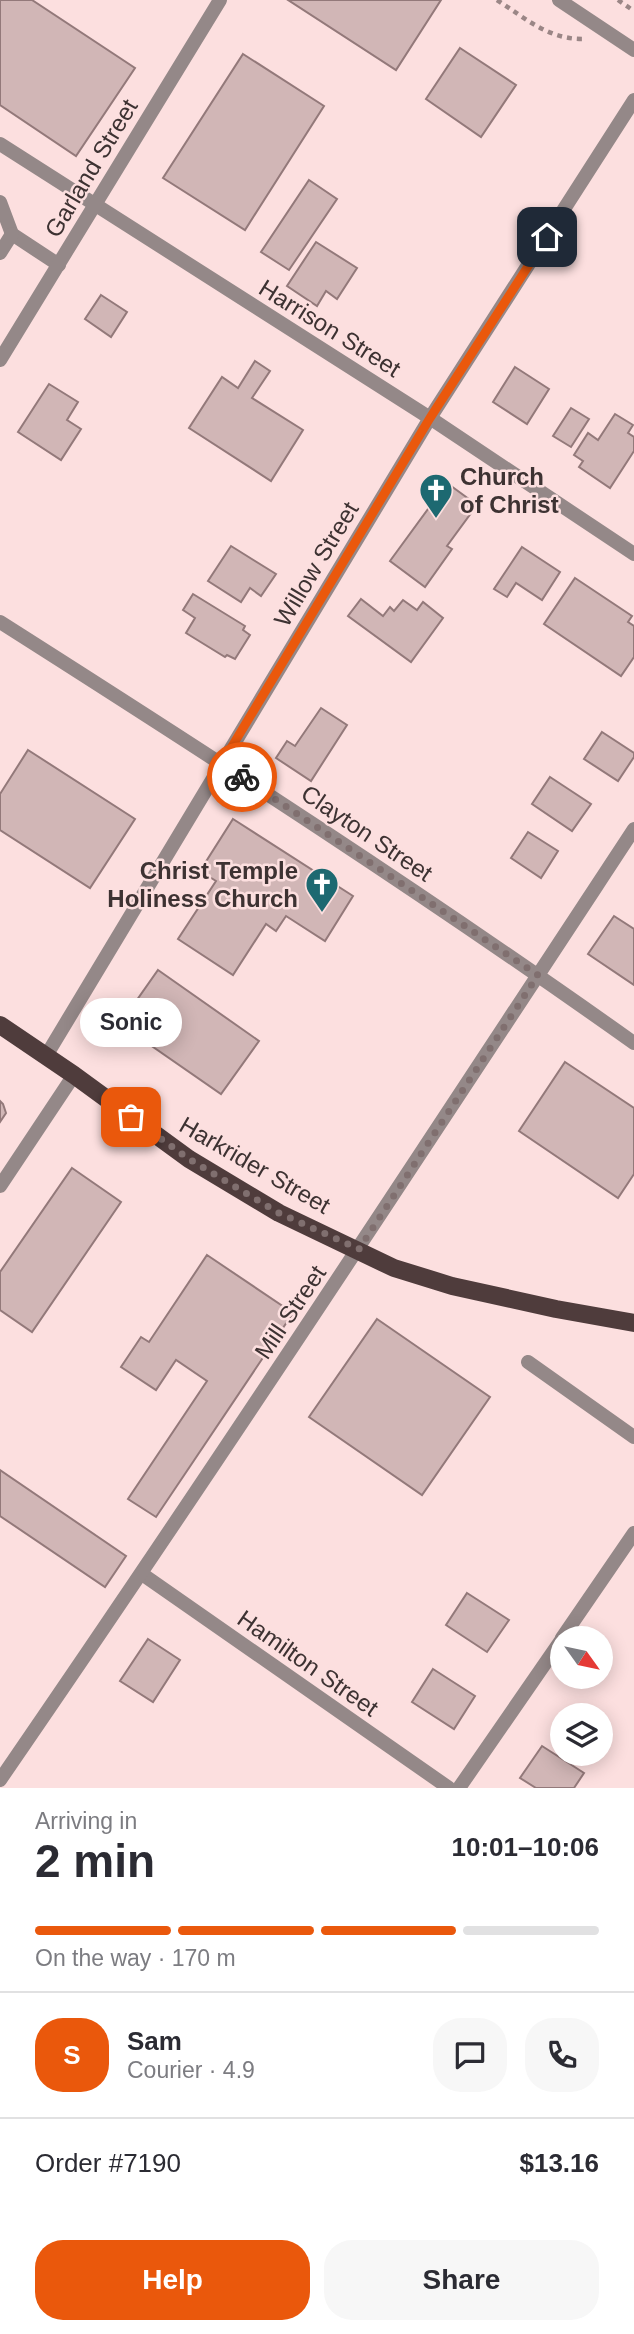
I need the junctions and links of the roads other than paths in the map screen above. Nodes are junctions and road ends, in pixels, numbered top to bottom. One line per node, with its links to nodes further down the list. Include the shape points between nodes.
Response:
1 (220, 0): 7 (street, Garland Street)
2 (559, 0): 3 (street)
3 (634, 50)
4 (634, 100): 12 (street, Willow Street)
5 (0, 144): 7 (street, Harrison Street)
6 (0, 202): 8 (street)
7 (95, 205): 10 (street, Garland Street); 12 (street, Harrison Street)
8 (12, 234): 9 (street); 10 (street)
9 (0, 253)
10 (59, 265): 11 (street, Garland Street)
11 (0, 360)
12 (430, 418): 13 (street, Harrison Street); 15 (street, Willow Street)
13 (634, 554)
14 (0, 622): 15 (street, Clayton Street)
15 (222, 763): 17 (street, Clayton Street); 20 (street, Willow Street)
16 (634, 829): 17 (street, Mill Street)
17 (538, 975): 19 (street, Clayton Street); 23 (street, Mill Street)
18 (0, 1025): 20 (main road, Harkrider Street)
19 (634, 1043)
20 (46, 1056): 21 (main road, Harkrider Street)
21 (74, 1075): 22 (street); 23 (main road, Harkrider Street, via 189,1159 279,1213)
22 (0, 1186)
23 (359, 1249): 24 (main road, Harkrider Street, via 394,1268 452,1286); 28 (street, Mill Street)
24 (634, 1323)
25 (528, 1362): 26 (street)
26 (634, 1437)
27 (634, 1533): 29 (street)
28 (142, 1574): 31 (street, Mill Street); 32 (street, Hamilton Street)
29 (570, 1626)
30 (550, 1655): 33 (street)
31 (0, 1780)
32 (449, 1788)
33 (459, 1788)

